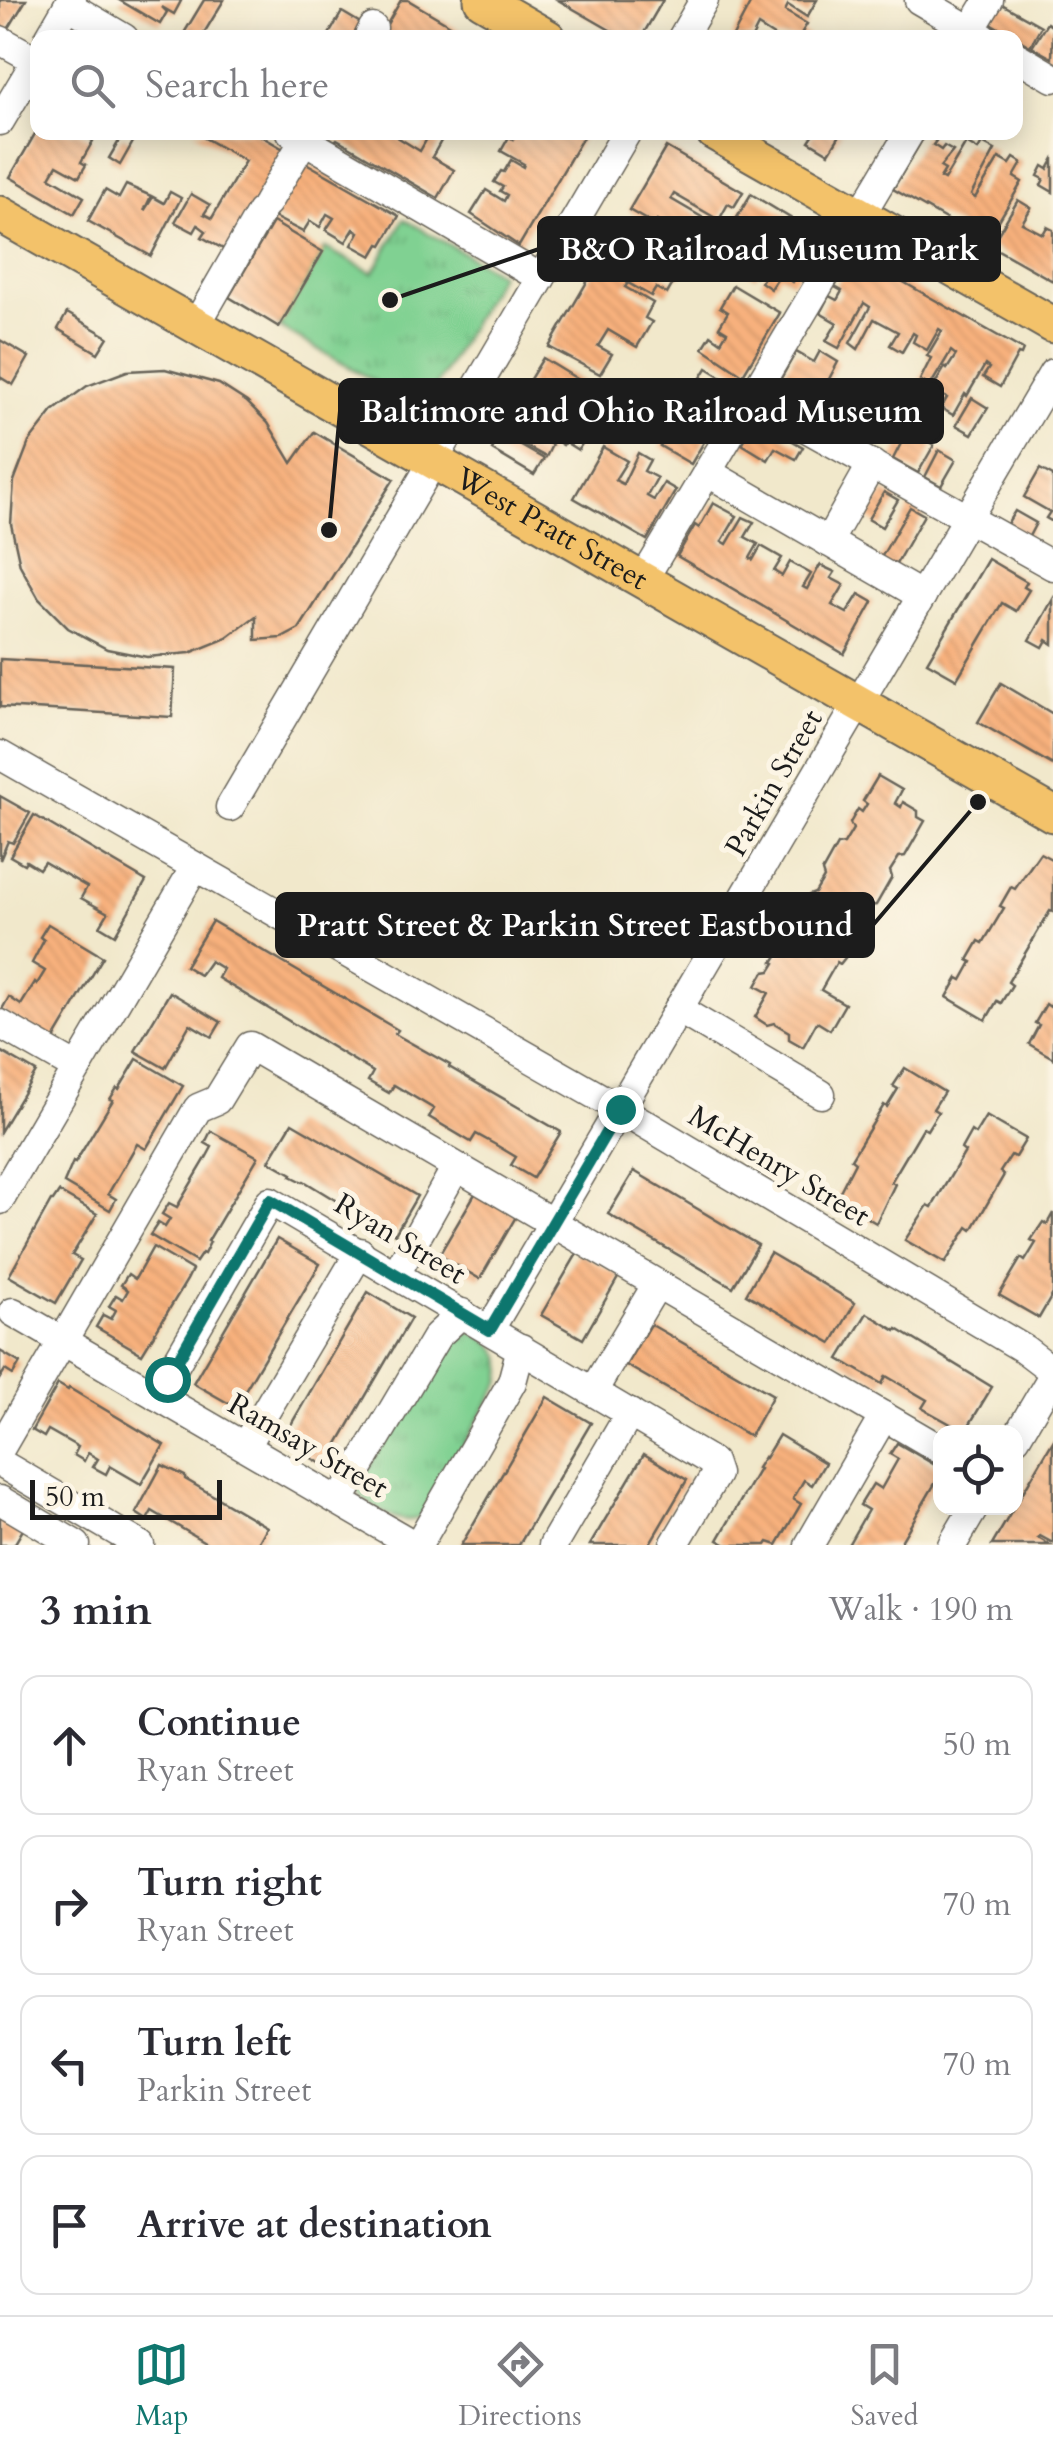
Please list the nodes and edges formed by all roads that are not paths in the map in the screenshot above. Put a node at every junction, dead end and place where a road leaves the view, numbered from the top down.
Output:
1 (482, 0) edge
2 (704, 0) edge
3 (919, 0) edge
4 (989, 0) edge
5 (70, 3) edge
6 (54, 30) edge
7 (112, 30) edge
8 (534, 30) edge
9 (687, 30) edge
10 (966, 30) edge
11 (976, 30) edge
12 (0, 40) edge
13 (30, 48) edge
14 (1023, 60) edge
15 (30, 70) edge
16 (1053, 78) edge
17 (0, 121) edge
18 (303, 140) edge
19 (316, 140) edge
20 (621, 140) edge
21 (728, 140) edge
22 (905, 140) edge
23 (0, 214) edge
24 (860, 216) junction
25 (541, 278) junction
26 (196, 325) junction
27 (1053, 326) edge
28 (1053, 372) edge
29 (751, 398) junction
30 (435, 461) junction
31 (872, 464) junction
32 (707, 472) junction
33 (968, 517) junction
34 (828, 542) junction
35 (1053, 566) edge
36 (643, 580) junction
37 (922, 596) junction
38 (859, 703) junction
39 (0, 756) edge
40 (230, 807) dead end
41 (1053, 814) edge
42 (195, 867) junction
43 (678, 1010) junction
44 (0, 1024) edge
45 (77, 1068) junction
46 (821, 1094) dead end
47 (620, 1109) junction
48 (456, 1166) junction
49 (0, 1200) edge
50 (552, 1223) junction
51 (360, 1252) junction
52 (396, 1274) junction
53 (656, 1284) junction
54 (13, 1312) dead end
55 (462, 1313) junction
56 (490, 1330) junction
57 (62, 1341) junction
58 (520, 1348) junction
59 (1053, 1373) edge
60 (593, 1391) junction
61 (158, 1396) junction
62 (630, 1413) junction
63 (884, 1416) junction
64 (1023, 1426) edge
65 (933, 1445) edge
66 (245, 1446) junction
67 (0, 1449) edge
68 (0, 1462) edge
69 (0, 1500) edge
70 (339, 1501) junction
71 (970, 1515) edge
72 (76, 1545) edge
73 (140, 1545) edge
74 (416, 1545) edge
75 (553, 1545) edge
76 (674, 1545) edge
77 (809, 1545) edge
78 (952, 1545) edge

1 - 8 main road
2 - 9 street
3 - 10 street
4 - 11 street
5 - 6 street
5 - 7 street
12 - 13 street
14 - 16 street
15 - 17 street
18 - 26 street
19 - 25 street
20 - 25 street
21 - 24 main road
22 - 24 street
23 - 26 main road, West Pratt Street
24 - 27 main road
24 - 29 street
25 - 30 street
26 - 30 main road, West Pratt Street
28 - 33 street, Parkin Street
29 - 31 street
29 - 32 street
30 - 36 main road, West Pratt Street
30 - 40 street
31 - 33 street
31 - 34 street
32 - 34 street
32 - 36 street
33 - 35 street
33 - 37 street, Parkin Street
34 - 37 street
36 - 38 main road, West Pratt Street
37 - 38 street, Parkin Street
38 - 41 main road, West Pratt Street
38 - 43 street, Parkin Street
39 - 42 street, McHenry Street
42 - 45 street
42 - 47 street, McHenry Street
43 - 46 street
43 - 47 street, Parkin Street
44 - 45 street
45 - 49 street
47 - 50 street, Parkin Street
47 - 59 street, McHenry Street
48 - 50 street
48 - 52 street
48 - 57 street
50 - 53 street
50 - 56 street, Parkin Street
51 - 52 street, Ryan Street
51 - 61 street, Ryan Street
51 - 66 street
52 - 55 street, Ryan Street
53 - 60 street
53 - 63 street
54 - 57 street, Ramsay Street
55 - 56 street, Ryan Street
55 - 70 street
56 - 58 street, Ryan Street
57 - 61 street, Ramsay Street
57 - 67 street
58 - 60 street, Ryan Street
58 - 74 street
59 - 64 street
60 - 62 street, Ryan Street
61 - 66 street, Ramsay Street
62 - 75 street
62 - 76 street, Ryan Street
63 - 65 street
63 - 77 street
66 - 70 street, Ramsay Street
68 - 73 street
69 - 72 street
70 - 74 street, Ramsay Street
71 - 78 street

